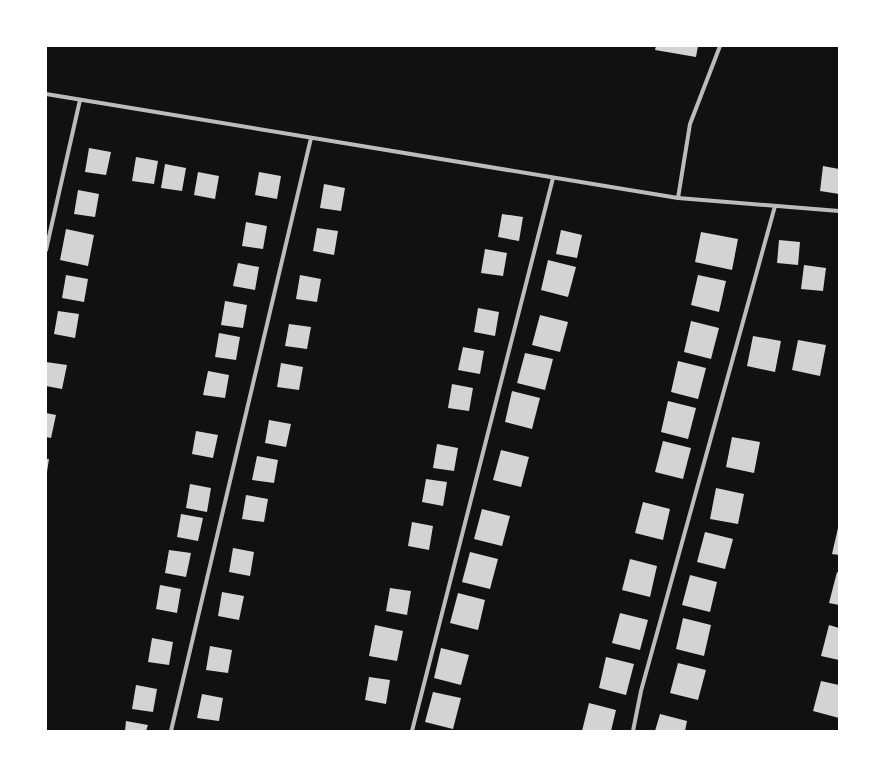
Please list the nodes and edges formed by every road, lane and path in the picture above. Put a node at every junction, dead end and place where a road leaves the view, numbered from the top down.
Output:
1 (720, 46) edge
2 (46, 94) edge
3 (80, 100) junction
4 (311, 138) junction
5 (553, 178) junction
6 (678, 198) junction
7 (775, 206) junction
8 (839, 211) edge
9 (46, 250) edge
10 (171, 731) edge
11 (412, 731) edge
12 (634, 731) edge

1 - 6 street
2 - 3 street
3 - 4 street
3 - 9 street
4 - 5 street
4 - 10 street
5 - 6 street
5 - 11 street
6 - 7 street
7 - 8 street
7 - 12 street

